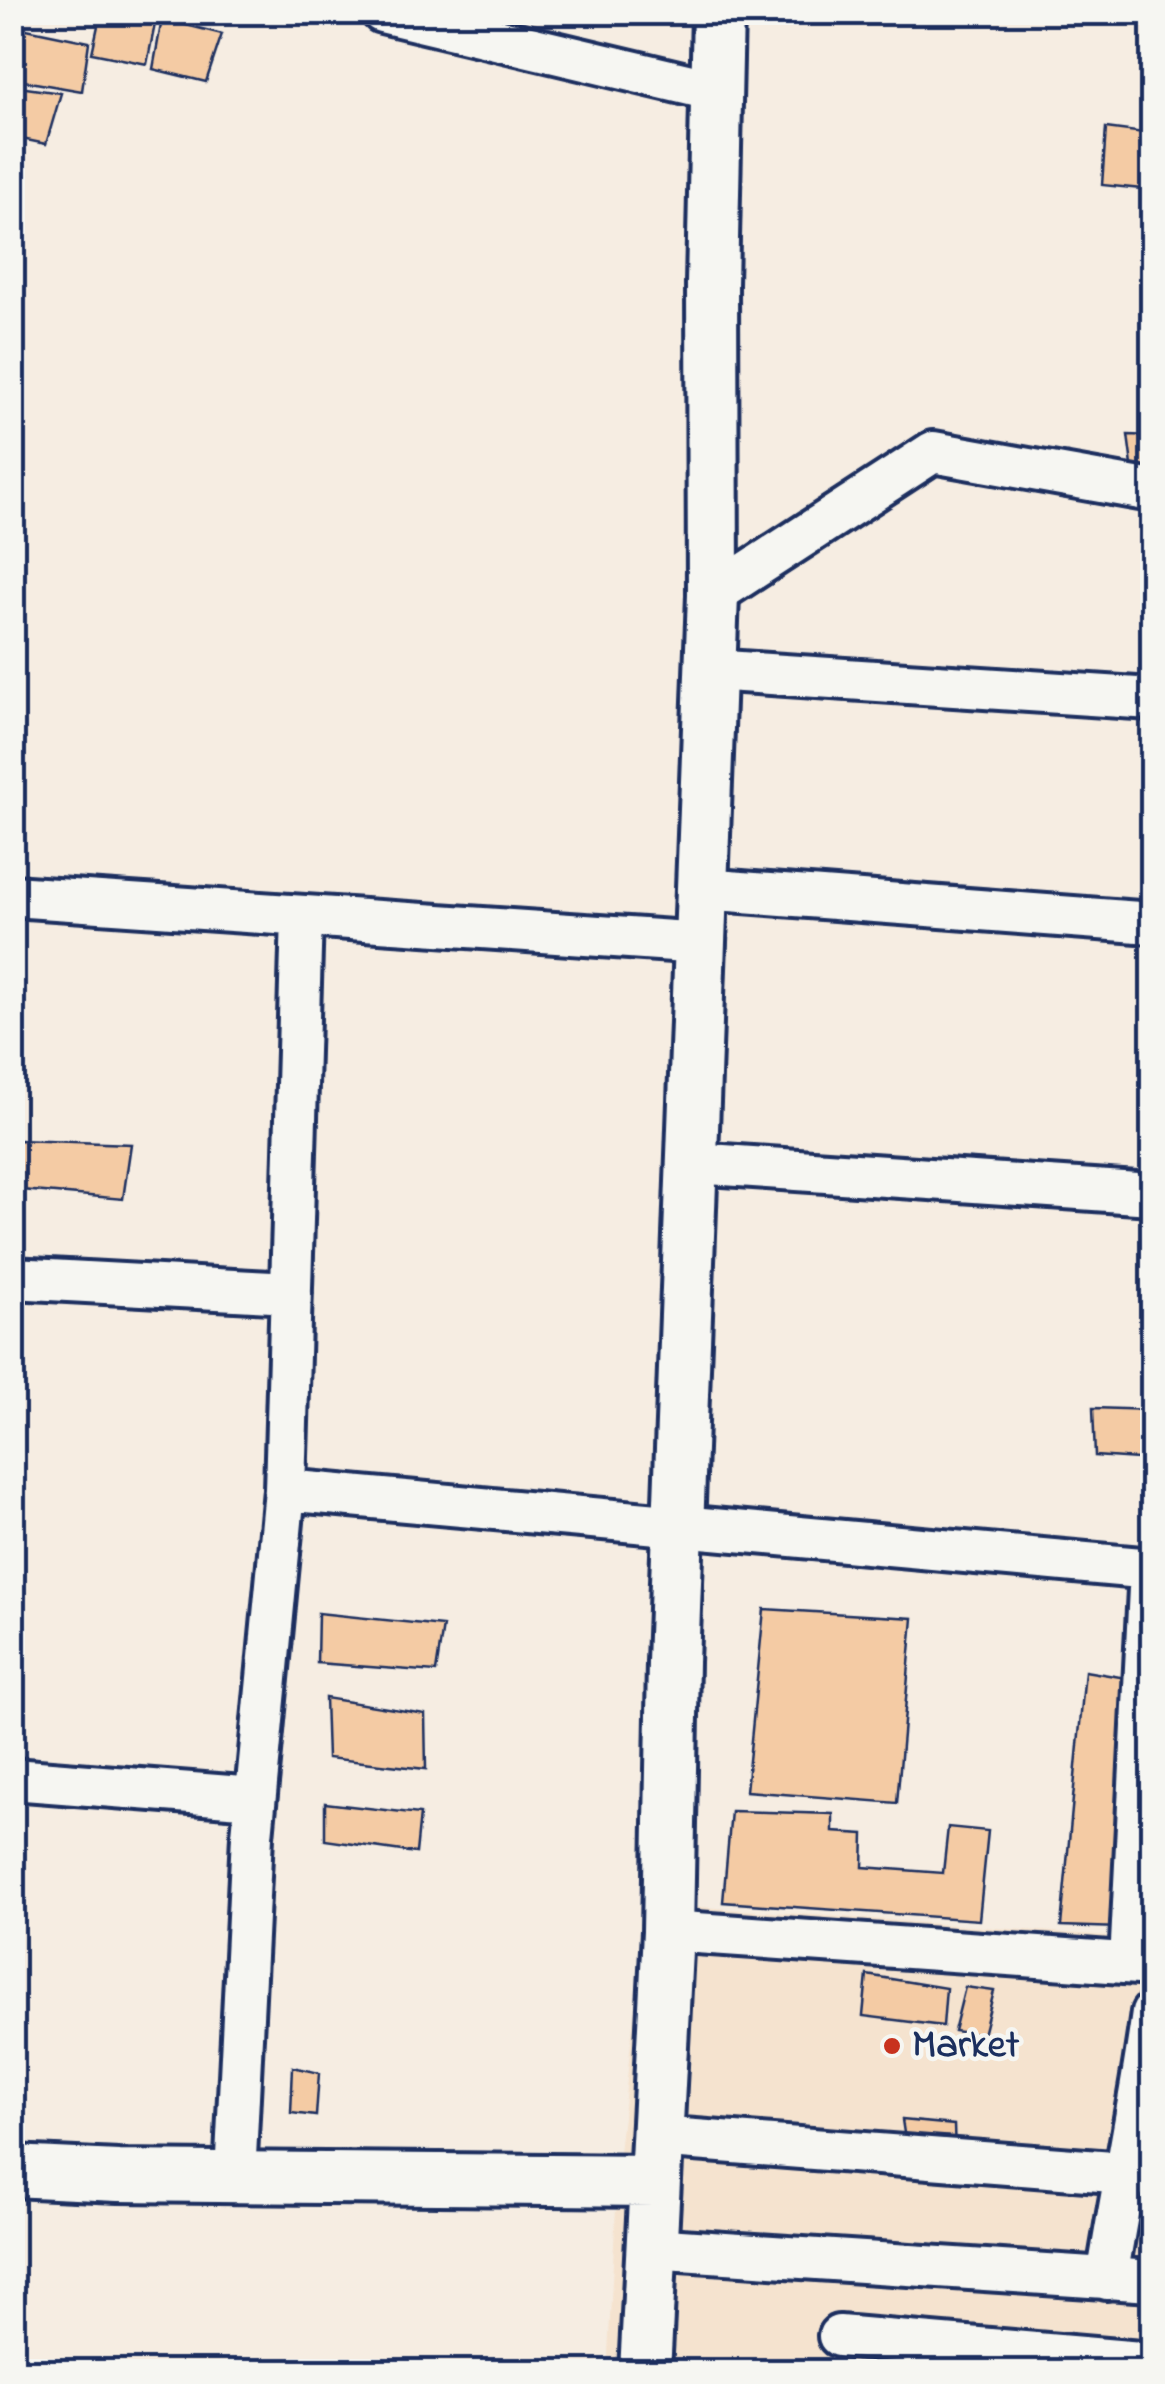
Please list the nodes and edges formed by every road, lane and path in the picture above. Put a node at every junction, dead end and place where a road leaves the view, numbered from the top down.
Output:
1 (382, 12) edge
2 (718, 12) edge
3 (716, 91) junction
4 (1152, 491) edge
5 (713, 595) junction
6 (710, 670) junction
7 (1152, 699) edge
8 (703, 889) junction
9 (12, 896) edge
10 (302, 916) junction
11 (1152, 923) edge
12 (702, 943) junction
13 (694, 1164) junction
14 (1152, 1194) edge
15 (12, 1278) edge
16 (291, 1293) junction
17 (285, 1490) junction
18 (679, 1527) junction
19 (1151, 1569) edge
20 (12, 1779) edge
21 (256, 1798) junction
22 (668, 1931) junction
23 (1141, 1964) edge
24 (1152, 2013) edge
25 (1145, 2114) edge
26 (655, 2159) junction
27 (12, 2171) edge
28 (1138, 2174) edge
29 (234, 2177) junction
30 (650, 2248) junction
31 (1108, 2279) junction
32 (1152, 2281) edge
33 (839, 2336) dead end
34 (1152, 2363) edge
35 (645, 2372) edge

1 - 3 street
2 - 3 street
3 - 5 street
4 - 5 street
5 - 6 street
6 - 7 street
6 - 8 street
8 - 11 street
8 - 12 street
9 - 10 street
10 - 12 street
10 - 16 street
12 - 13 street
13 - 14 street
13 - 18 street
15 - 16 street
16 - 17 street
17 - 18 street
17 - 21 street
18 - 19 street
18 - 22 street
19 - 23 street
20 - 21 street
21 - 29 street
22 - 23 street
22 - 26 street
24 - 25 street
25 - 28 street
26 - 28 street
26 - 29 street
26 - 30 street
27 - 29 street
28 - 31 street
30 - 31 street
30 - 35 street
31 - 32 street
33 - 34 street

